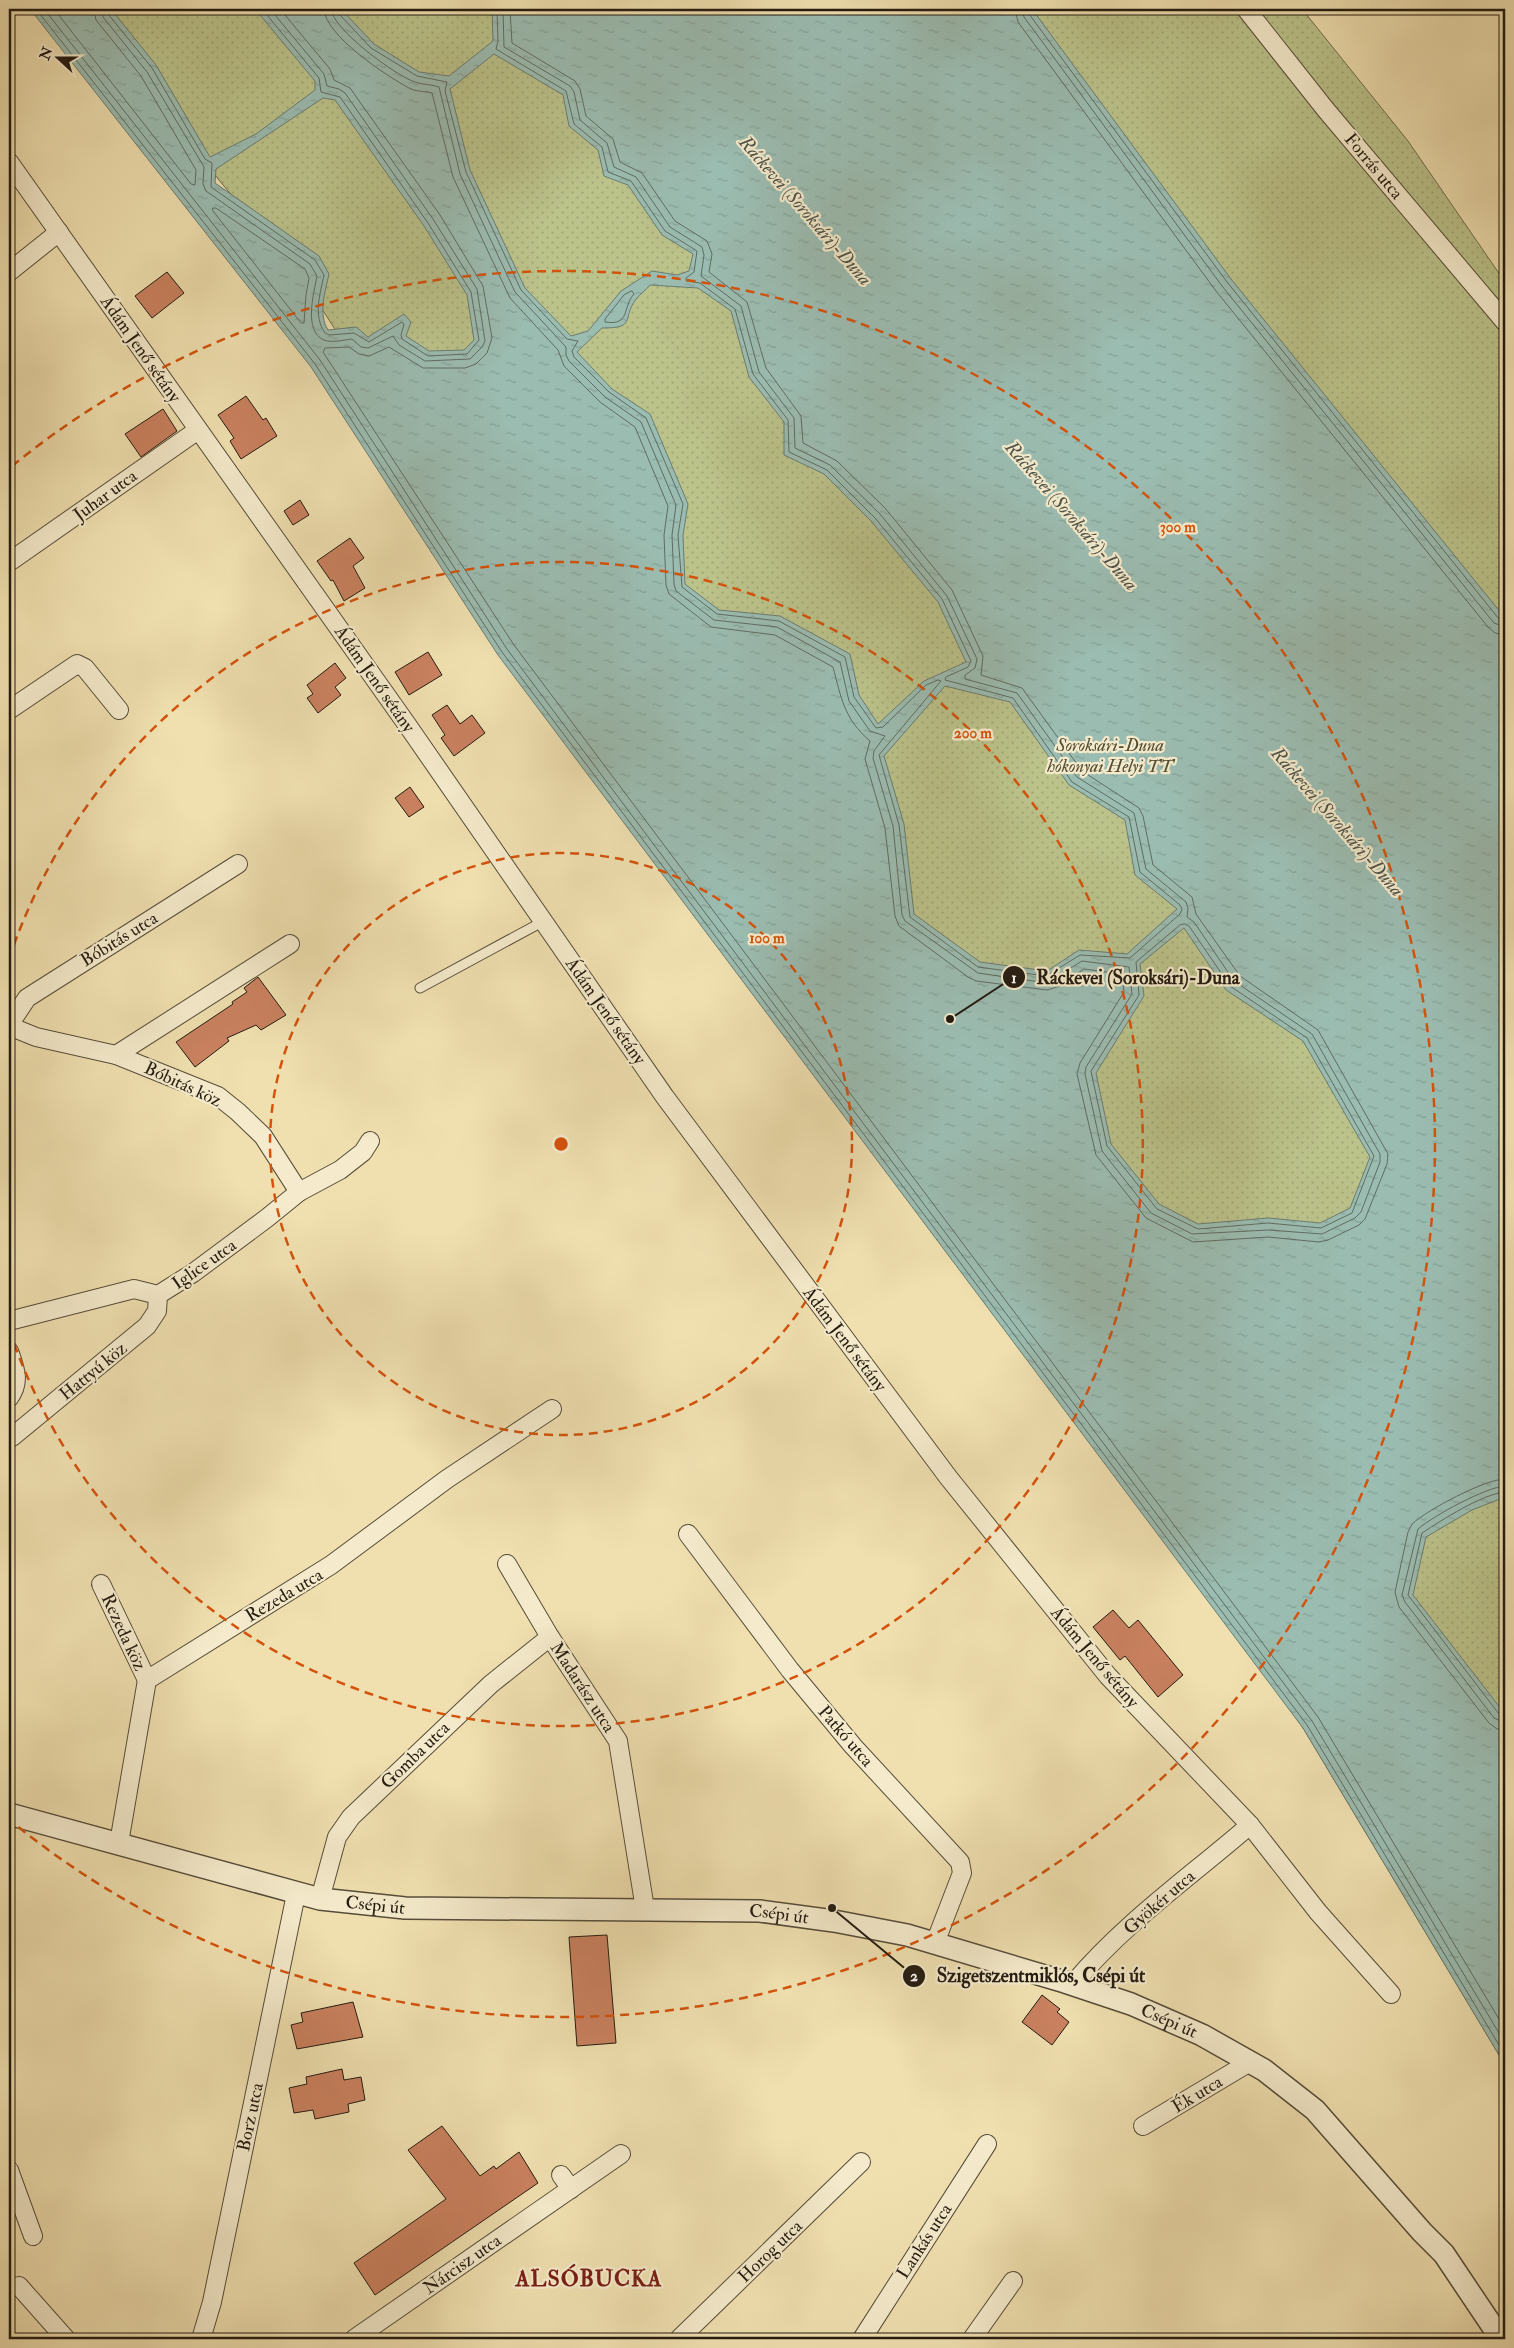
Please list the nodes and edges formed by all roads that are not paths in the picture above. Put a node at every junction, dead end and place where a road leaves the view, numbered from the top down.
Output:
1 (1246, 9) edge
2 (9, 162) edge
3 (58, 232) junction
4 (9, 272) edge
5 (1505, 322) edge
6 (198, 430) junction
7 (12, 560) dead end
8 (9, 710) edge
9 (119, 710) dead end
10 (238, 864) dead end
11 (544, 921) junction
12 (290, 944) dead end
13 (420, 988) dead end
14 (9, 1025) edge
15 (116, 1055) junction
16 (370, 1141) dead end
17 (299, 1192) junction
18 (158, 1295) junction
19 (9, 1321) edge
20 (9, 1351) edge
21 (9, 1398) edge
22 (552, 1409) dead end
23 (12, 1437) dead end
24 (688, 1534) dead end
25 (507, 1564) dead end
26 (101, 1584) dead end
27 (550, 1637) junction
28 (147, 1680) junction
29 (9, 1814) edge
30 (1250, 1825) junction
31 (119, 1844) junction
32 (296, 1894) junction
33 (320, 1899) junction
34 (645, 1909) junction
35 (935, 1943) junction
36 (1072, 1984) junction
37 (1392, 1994) dead end
38 (1250, 2062) junction
39 (1144, 2126) dead end
40 (987, 2144) dead end
41 (621, 2154) dead end
42 (861, 2162) dead end
43 (9, 2170) edge
44 (33, 2236) dead end
45 (1013, 2281) dead end
46 (19, 2286) dead end
47 (66, 2339) edge
48 (201, 2339) edge
49 (354, 2339) edge
50 (679, 2339) edge
51 (862, 2339) edge
52 (972, 2339) edge
53 (1502, 2339) edge

1 - 5 street, Forrás utca
2 - 3 street, Ádám Jenő sétány
3 - 4 street
3 - 6 street, Ádám Jenő sétány
6 - 7 street, Juhar utca
6 - 11 street, Ádám Jenő sétány
8 - 9 street
10 - 14 street, Bóbitás utca
11 - 13 lane
11 - 30 street, Ádám Jenő sétány
12 - 15 street, Bóbitás köz
14 - 15 street, Bóbitás köz
15 - 17 street, Bóbitás köz
16 - 17 street, Iglice utca
17 - 18 street, Iglice utca
18 - 19 street, Iglice utca
18 - 23 street, Hattyú köz
20 - 21 street
22 - 28 street, Rezeda utca
24 - 35 street, Patkó utca
25 - 27 street, Madarász utca
26 - 28 street, Rezeda köz
27 - 33 street, Gomba utca
27 - 34 street, Madarász utca
28 - 31 street
29 - 31 street, Csépi út
30 - 36 street, Gyökér utca
30 - 37 street, Ádám Jenő sétány
31 - 32 street, Csépi út
32 - 33 street, Csépi út
32 - 48 street, Borz utca
33 - 34 street, Csépi út
34 - 35 street, Csépi út
35 - 36 street, Csépi út
36 - 38 street, Csépi út
38 - 39 street, Ék utca
38 - 53 street, Csépi út
40 - 51 street, Lankás utca
41 - 49 street, Nárcisz utca
42 - 50 street, Horog utca
43 - 44 street
45 - 52 street
46 - 47 street

